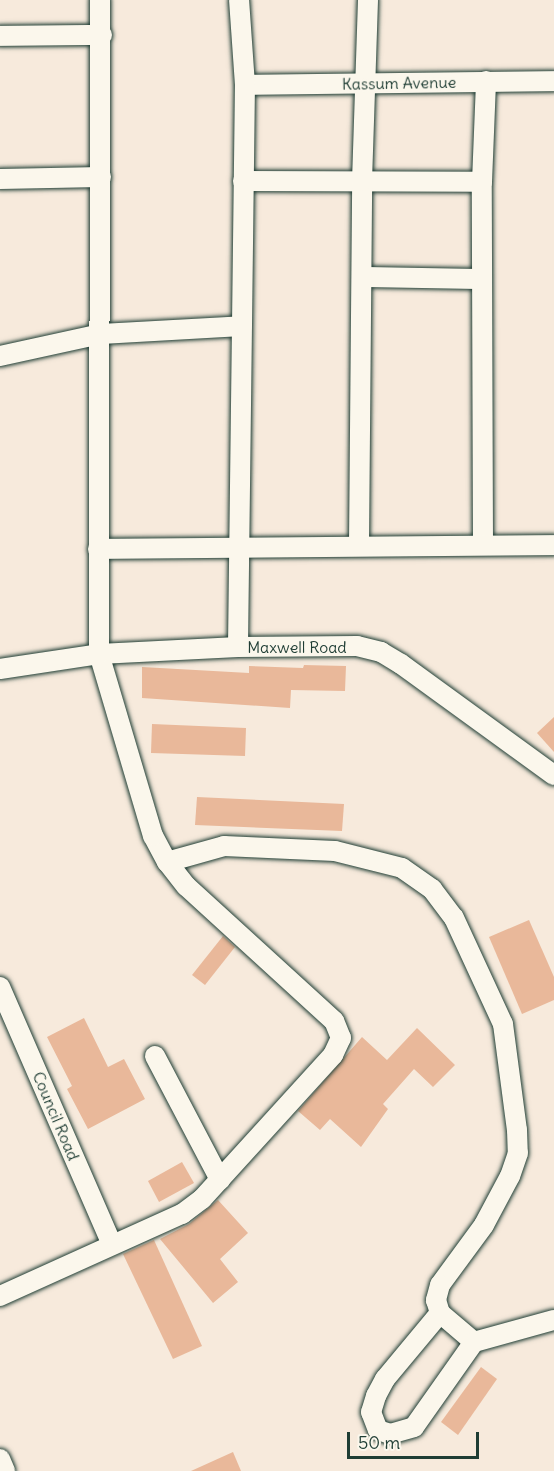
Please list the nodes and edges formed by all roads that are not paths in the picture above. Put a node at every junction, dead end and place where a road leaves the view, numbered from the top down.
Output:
1 (100, 0) edge
2 (239, 0) edge
3 (368, 0) edge
4 (102, 35) junction
5 (0, 36) edge
6 (486, 81) junction
7 (554, 81) edge
8 (364, 83) junction
9 (245, 85) junction
10 (101, 177) junction
11 (0, 179) edge
12 (243, 181) junction
13 (362, 181) junction
14 (482, 182) junction
15 (362, 278) junction
16 (482, 279) junction
17 (242, 326) junction
18 (101, 334) junction
19 (0, 356) edge
20 (483, 543) junction
21 (359, 545) junction
22 (554, 545) edge
23 (98, 549) junction
24 (240, 549) junction
25 (238, 647) junction
26 (99, 654) junction
27 (0, 669) edge
28 (554, 776) edge
29 (167, 862) junction
30 (0, 987) edge
31 (155, 1056) dead end
32 (220, 1180) junction
33 (112, 1245) junction
34 (0, 1296) edge
35 (440, 1313) junction
36 (554, 1320) edge
37 (474, 1342) junction
38 (0, 1459) edge
39 (5, 1471) edge

1 - 4 street
2 - 9 street
3 - 8 street
4 - 5 street
4 - 10 street
6 - 7 street, Kassum Avenue
6 - 8 street, Kassum Avenue
6 - 14 street
8 - 9 street, Kassum Avenue
8 - 13 street
9 - 12 street
10 - 11 street
10 - 18 street
12 - 13 street
12 - 17 street
13 - 14 street
13 - 15 street
14 - 16 street
15 - 16 street
15 - 21 street
16 - 20 street
17 - 18 street
17 - 24 street
18 - 19 street
18 - 23 street
20 - 21 street
20 - 22 street
21 - 24 street
23 - 24 street
23 - 26 street
24 - 25 street
25 - 26 street, Maxwell Road
25 - 28 street, Maxwell Road
26 - 27 street, Maxwell Road
26 - 29 street
29 - 32 street
29 - 35 street
30 - 33 street, Council Road
31 - 32 street
32 - 33 street
33 - 34 street
35 - 37 street
35 - 37 street
36 - 37 street
38 - 39 street

